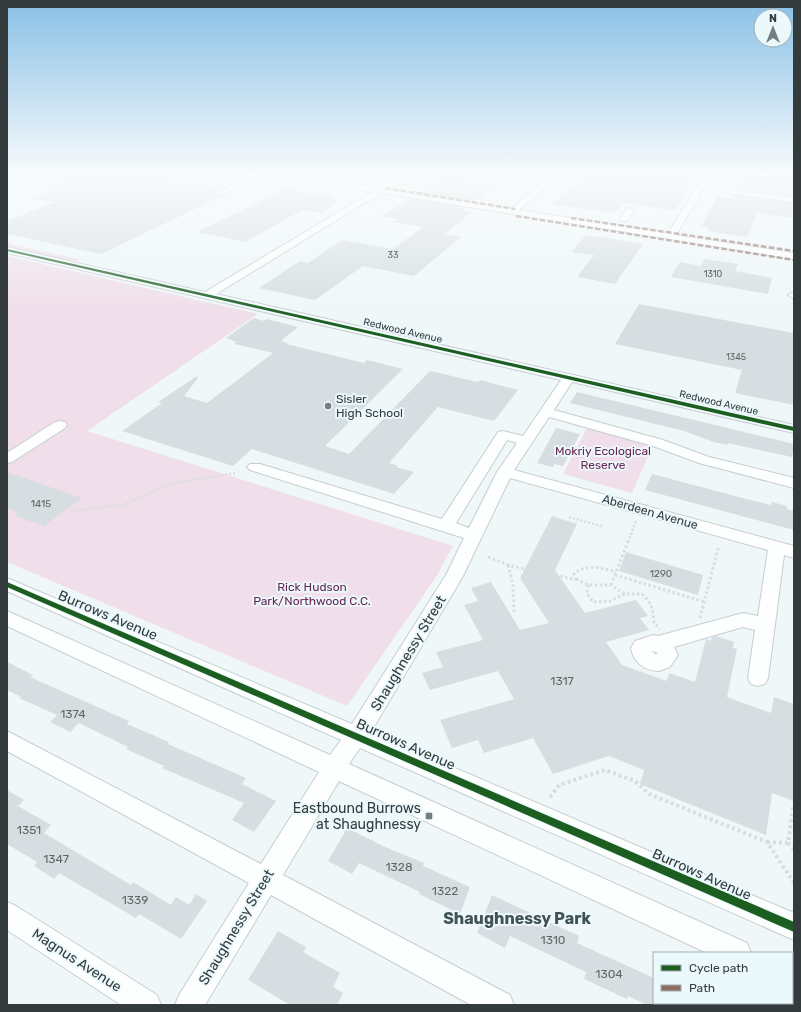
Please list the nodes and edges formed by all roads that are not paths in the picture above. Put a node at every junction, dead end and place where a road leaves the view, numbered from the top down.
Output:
1 (329, 222) edge
2 (577, 222) edge
3 (645, 222) edge
4 (680, 222) edge
5 (677, 227) junction
6 (670, 237) junction
7 (7, 250) edge
8 (794, 256) edge
9 (207, 296) junction
10 (569, 378) junction
11 (546, 412) junction
12 (60, 425) dead end
13 (794, 429) edge
14 (526, 441) junction
15 (7, 459) edge
16 (255, 468) dead end
17 (505, 472) junction
18 (794, 483) edge
19 (446, 526) junction
20 (474, 535) junction
21 (785, 550) edge
22 (7, 584) edge
23 (7, 618) edge
24 (765, 625) junction
25 (660, 639) road end
26 (758, 678) dead end
27 (357, 736) junction
28 (7, 740) edge
29 (334, 768) junction
30 (265, 879) junction
31 (7, 915) edge
32 (794, 927) edge
33 (735, 952) edge
34 (147, 1005) edge
35 (189, 1005) edge
36 (500, 1005) edge

1 - 9 street
2 - 6 street
3 - 5 street
4 - 5 street
5 - 6 street
6 - 8 street
7 - 9 street, Redwood Avenue
9 - 10 street, Redwood Avenue
10 - 11 street, Shaughnessy Street
10 - 13 street, Redwood Avenue
11 - 14 street, Shaughnessy Street
11 - 18 street
12 - 15 street
14 - 17 street, Shaughnessy Street
14 - 19 street
16 - 19 street
17 - 20 street, Shaughnessy Street
17 - 21 street, Aberdeen Avenue
19 - 20 street
20 - 27 street, Shaughnessy Street
21 - 24 street
22 - 27 street, Burrows Avenue
23 - 29 street
24 - 25 street
24 - 26 street
27 - 29 street, Shaughnessy Street
27 - 32 street, Burrows Avenue
28 - 30 street
29 - 30 street, Shaughnessy Street
29 - 33 street
30 - 35 street, Shaughnessy Street
30 - 36 street
31 - 34 street, Magnus Avenue

